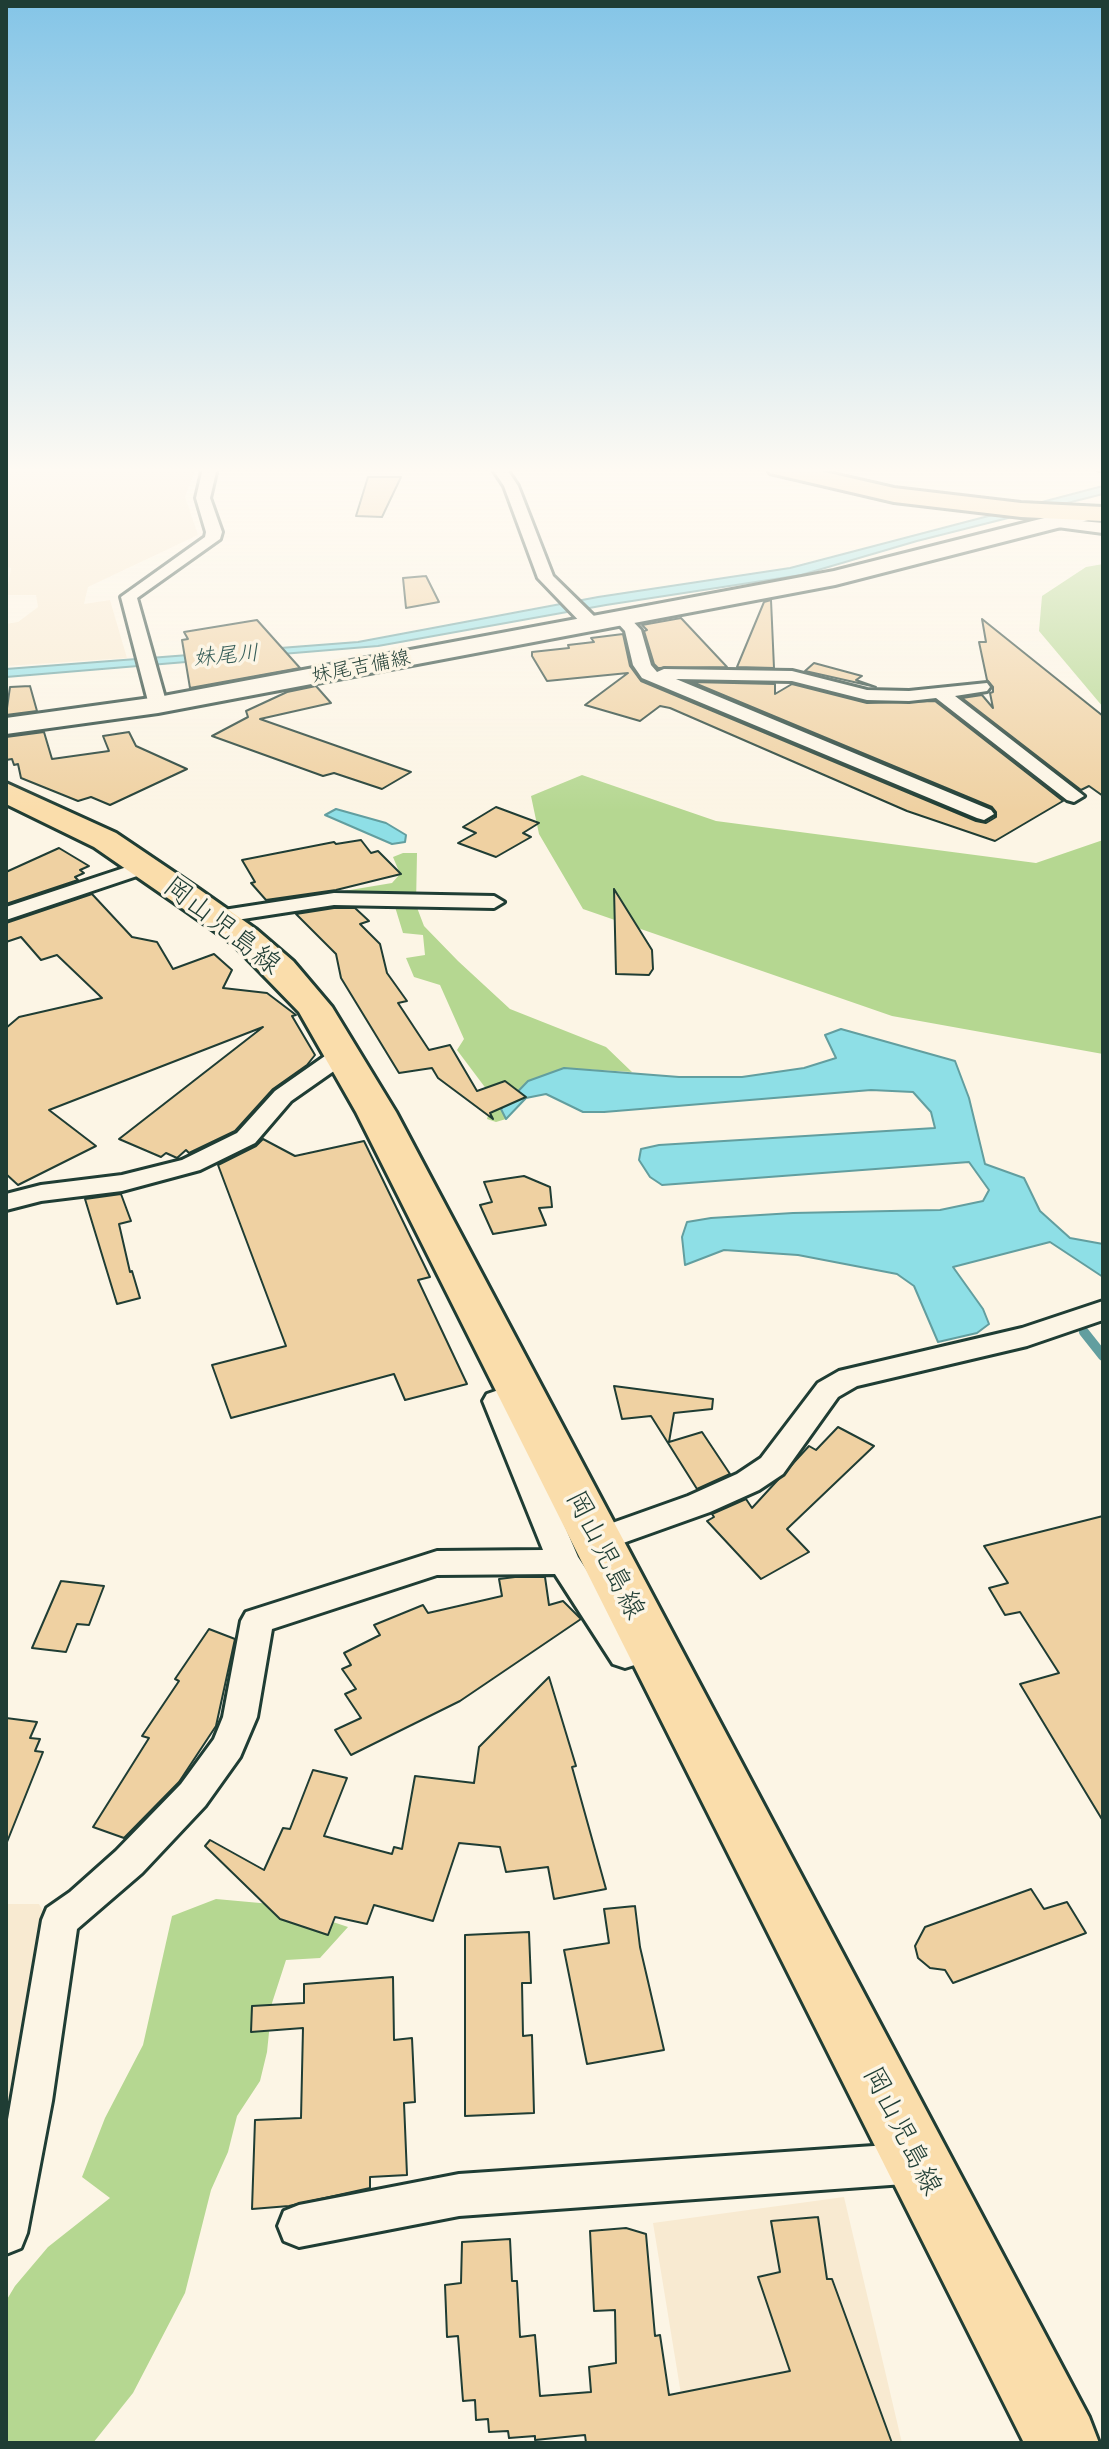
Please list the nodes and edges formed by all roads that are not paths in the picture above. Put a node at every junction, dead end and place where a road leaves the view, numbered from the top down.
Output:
1 (150, 582) edge
2 (550, 582) edge
3 (812, 582) edge
4 (621, 618) junction
5 (588, 620) junction
6 (648, 674) junction
7 (981, 687) dead end
8 (939, 692) junction
9 (158, 705) junction
10 (6, 726) edge
11 (6, 792) edge
12 (1074, 796) dead end
13 (984, 814) dead end
14 (145, 867) junction
15 (494, 902) dead end
16 (6, 914) edge
17 (217, 917) junction
18 (343, 1054) junction
19 (6, 1202) edge
20 (1103, 1310) edge
21 (581, 1551) junction
22 (918, 2163) junction
23 (299, 2226) dead end
24 (6, 2233) edge
25 (1063, 2443) edge

1 - 9 street
2 - 5 street
3 - 4 main road, 妹尾吉備線
4 - 5 main road, 妹尾吉備線
4 - 6 street
5 - 9 main road, 妹尾吉備線
6 - 8 street
6 - 13 street
7 - 8 street
8 - 12 street
9 - 10 main road, 妹尾吉備線
11 - 14 main road, 岡山児島線
14 - 16 street
14 - 17 main road, 岡山児島線
15 - 17 street
17 - 18 main road, 岡山児島線
18 - 19 street
18 - 21 main road, 岡山児島線
20 - 21 street
21 - 22 main road, 岡山児島線
21 - 24 street
22 - 23 street
22 - 25 main road, 岡山児島線

